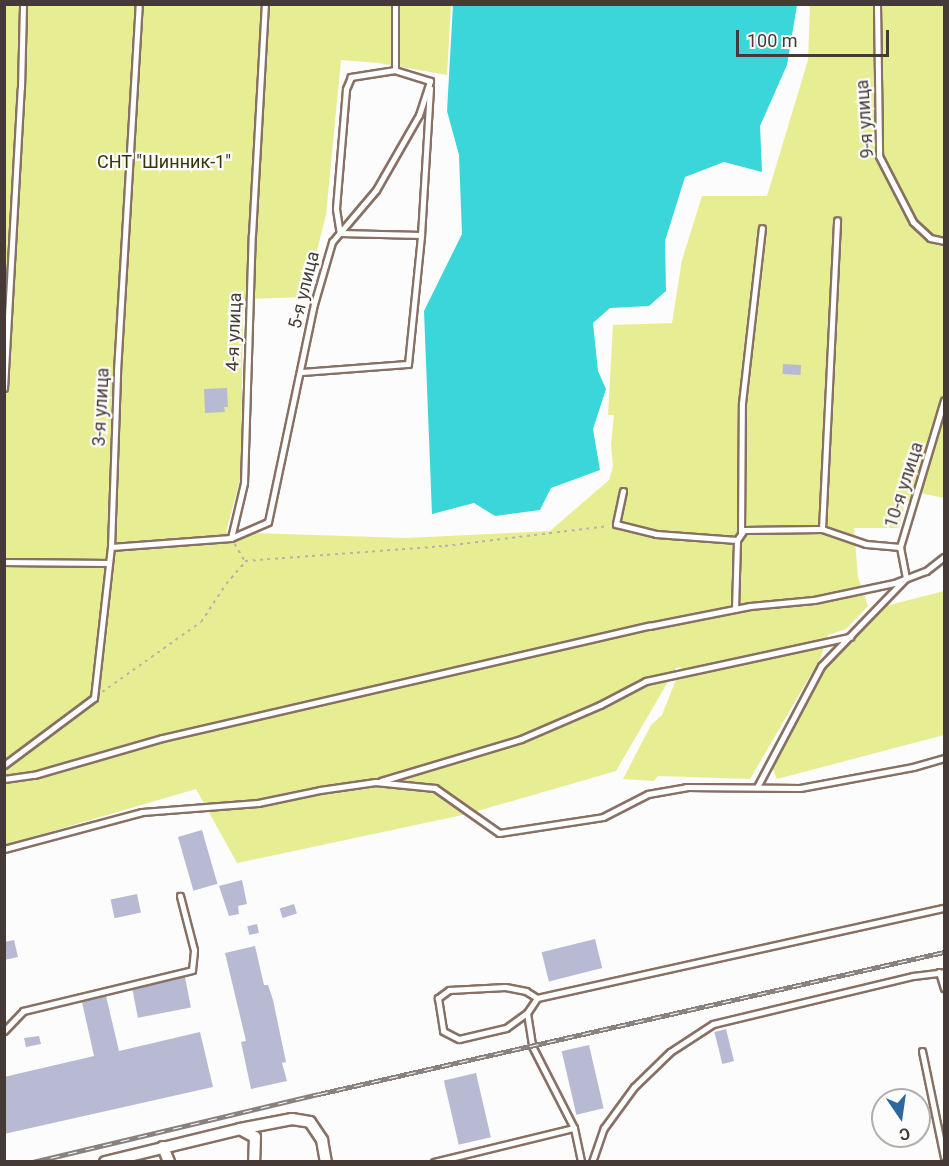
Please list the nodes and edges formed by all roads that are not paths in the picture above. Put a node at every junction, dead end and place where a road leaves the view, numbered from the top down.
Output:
1 (23, 4) edge
2 (139, 4) edge
3 (265, 4) edge
4 (395, 4) edge
5 (877, 4) edge
6 (395, 70) junction
7 (430, 81) junction
8 (837, 220) dead end
9 (762, 228) dead end
10 (340, 233) junction
11 (421, 235) junction
12 (945, 240) edge
13 (301, 372) junction
14 (4, 388) edge
15 (945, 400) edge
16 (623, 491) dead end
17 (822, 529) junction
18 (741, 534) junction
19 (231, 538) junction
20 (736, 540) junction
21 (900, 546) junction
22 (111, 547) junction
23 (945, 557) edge
24 (4, 562) edge
25 (107, 563) junction
26 (906, 578) junction
27 (735, 609) junction
28 (850, 637) junction
29 (945, 758) edge
30 (4, 765) edge
31 (4, 779) edge
32 (375, 782) junction
33 (757, 787) junction
34 (4, 849) edge
35 (180, 896) dead end
36 (945, 908) edge
37 (942, 972) edge
38 (945, 988) edge
39 (537, 998) junction
40 (527, 1013) junction
41 (4, 1031) edge
42 (922, 1052) dead end
43 (574, 1128) junction
44 (240, 1129) junction
45 (163, 1147) junction
46 (945, 1157) edge
47 (105, 1161) edge
48 (169, 1161) edge
49 (254, 1161) edge
50 (326, 1161) edge
51 (434, 1161) edge
52 (581, 1161) edge
53 (592, 1161) edge

1 - 14 lane
2 - 22 lane, 3-я улица
3 - 19 lane, 4-я улица
4 - 6 lane
5 - 12 lane, 9-я улица
6 - 7 lane
6 - 10 lane
7 - 10 lane, 5-я улица
7 - 11 lane
8 - 17 lane
9 - 18 lane
10 - 11 lane
10 - 13 lane, 5-я улица
11 - 13 lane
13 - 19 lane, 5-я улица
15 - 21 lane, 10-я улица
16 - 20 lane
17 - 18 lane
17 - 21 lane
18 - 20 lane
19 - 22 lane
20 - 27 lane
21 - 26 lane, 10-я улица
22 - 25 lane, 3-я улица
23 - 26 lane
24 - 25 lane
25 - 30 lane, 3-я улица
26 - 27 lane
26 - 28 lane
27 - 31 lane
28 - 32 lane
28 - 33 lane
29 - 33 lane
32 - 33 lane
32 - 34 lane
35 - 41 lane
36 - 39 lane
37 - 38 lane
37 - 53 lane
39 - 40 lane
39 - 40 lane
40 - 43 lane
42 - 46 lane
43 - 51 lane
43 - 52 lane
44 - 45 street
44 - 49 street
44 - 50 street
45 - 47 street
45 - 48 street

